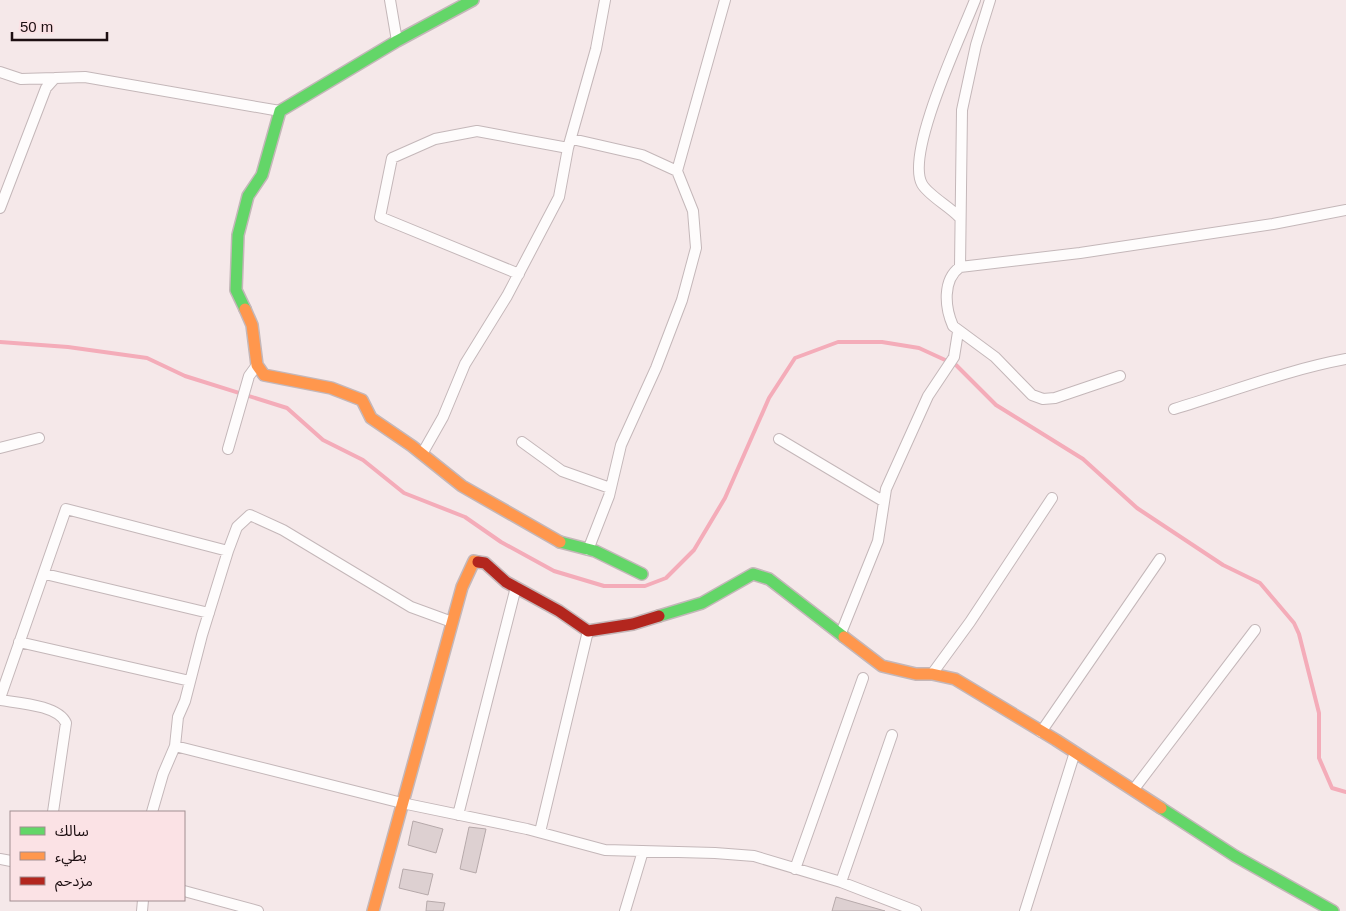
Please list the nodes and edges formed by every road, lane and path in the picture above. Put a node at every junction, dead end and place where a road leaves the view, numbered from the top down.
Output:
1 (390, 0) edge
2 (473, 0) edge
3 (604, 0) edge
4 (725, 0) edge
5 (975, 0) edge
6 (990, 0) edge
7 (397, 41) junction
8 (0, 72) edge
9 (55, 78) junction
10 (280, 112) junction
11 (570, 144) junction
12 (677, 171) junction
13 (0, 208) edge
14 (1346, 210) edge
15 (959, 217) junction
16 (960, 267) junction
17 (519, 274) junction
18 (958, 332) junction
19 (1346, 359) edge
20 (257, 364) junction
21 (1120, 376) dead end
22 (1174, 410) dead end
23 (39, 438) dead end
24 (779, 439) dead end
25 (522, 442) dead end
26 (0, 448) edge
27 (228, 449) dead end
28 (422, 454) junction
29 (610, 488) junction
30 (1052, 498) dead end
31 (883, 501) junction
32 (588, 550) junction
33 (228, 551) junction
34 (1160, 559) dead end
35 (45, 574) junction
36 (642, 574) dead end
37 (516, 587) junction
38 (208, 613) junction
39 (452, 622) junction
40 (1255, 630) dead end
41 (588, 631) junction
42 (841, 633) junction
43 (19, 642) junction
44 (932, 674) junction
45 (863, 678) dead end
46 (190, 681) junction
47 (0, 699) edge
48 (1041, 732) junction
49 (892, 734) dead end
50 (175, 746) junction
51 (1075, 752) junction
52 (1134, 790) junction
53 (402, 803) junction
54 (53, 811) edge
55 (152, 811) edge
56 (458, 815) junction
57 (540, 832) junction
58 (643, 851) junction
59 (795, 869) junction
60 (840, 882) junction
61 (185, 891) edge
62 (258, 911) edge
63 (373, 911) edge
64 (625, 911) edge
65 (916, 911) edge
66 (1025, 911) edge
67 (1333, 911) edge

1 - 7 street
2 - 7 street
3 - 11 street
4 - 12 street
5 - 15 street
6 - 15 street
7 - 10 street
8 - 9 street
9 - 10 street
9 - 13 street
10 - 20 street
11 - 12 street
11 - 17 street
11 - 17 street
12 - 29 street
14 - 16 street
15 - 16 street
16 - 18 street
17 - 28 street
18 - 21 street
18 - 31 street
19 - 22 street
20 - 27 street
20 - 28 street
23 - 26 street
24 - 31 street
25 - 29 street
28 - 32 street
29 - 32 street
30 - 44 street
31 - 42 street
32 - 36 street
33 - 35 street
33 - 38 street
33 - 39 street
34 - 48 street
35 - 38 street
35 - 43 street
37 - 39 street
37 - 41 street
37 - 56 street
38 - 46 street
39 - 53 street
40 - 52 street
41 - 42 street
41 - 57 street
42 - 44 street
43 - 46 street
43 - 47 street
44 - 48 street
45 - 59 street
46 - 50 street
47 - 54 street
48 - 51 street
49 - 60 street
50 - 53 street
50 - 55 street
51 - 52 street
51 - 66 street
52 - 67 street
53 - 56 street
53 - 63 street
56 - 57 street
57 - 58 street
58 - 59 street
58 - 64 street
59 - 60 street
60 - 65 street
61 - 62 street

